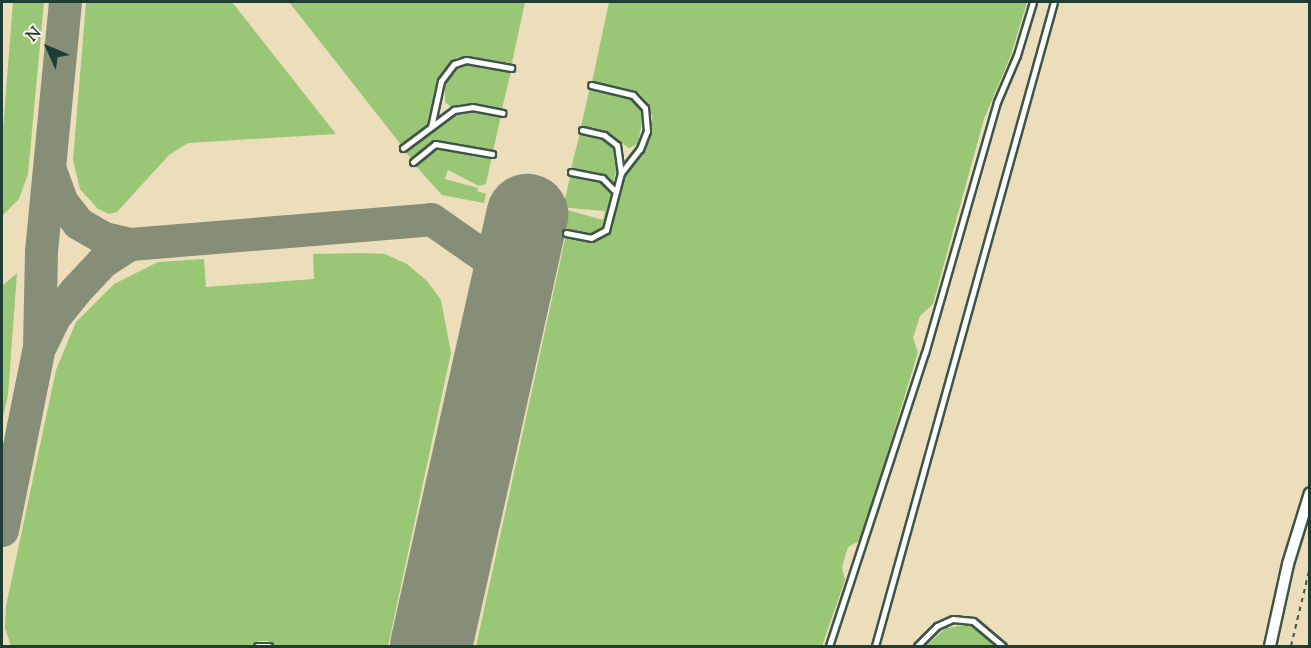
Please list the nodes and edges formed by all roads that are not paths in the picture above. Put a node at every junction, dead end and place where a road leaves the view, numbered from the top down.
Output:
1 (1033, 2) edge
2 (1054, 2) edge
3 (511, 68) dead end
4 (591, 85) dead end
5 (502, 113) dead end
6 (431, 127) junction
7 (582, 130) dead end
8 (403, 148) dead end
9 (492, 154) dead end
10 (413, 162) dead end
11 (571, 172) dead end
12 (621, 173) junction
13 (615, 191) junction
14 (566, 233) dead end
15 (1310, 493) edge
16 (257, 646) edge
17 (269, 646) edge
18 (829, 646) edge
19 (875, 646) edge
20 (917, 646) edge
21 (1003, 646) edge
22 (1270, 646) edge

1 - 18 lane
2 - 19 lane
3 - 6 lane
4 - 12 lane
5 - 6 lane
6 - 8 lane
7 - 12 lane
9 - 10 lane
11 - 13 lane
12 - 13 lane
13 - 14 lane
15 - 22 street
16 - 17 lane
20 - 21 lane

